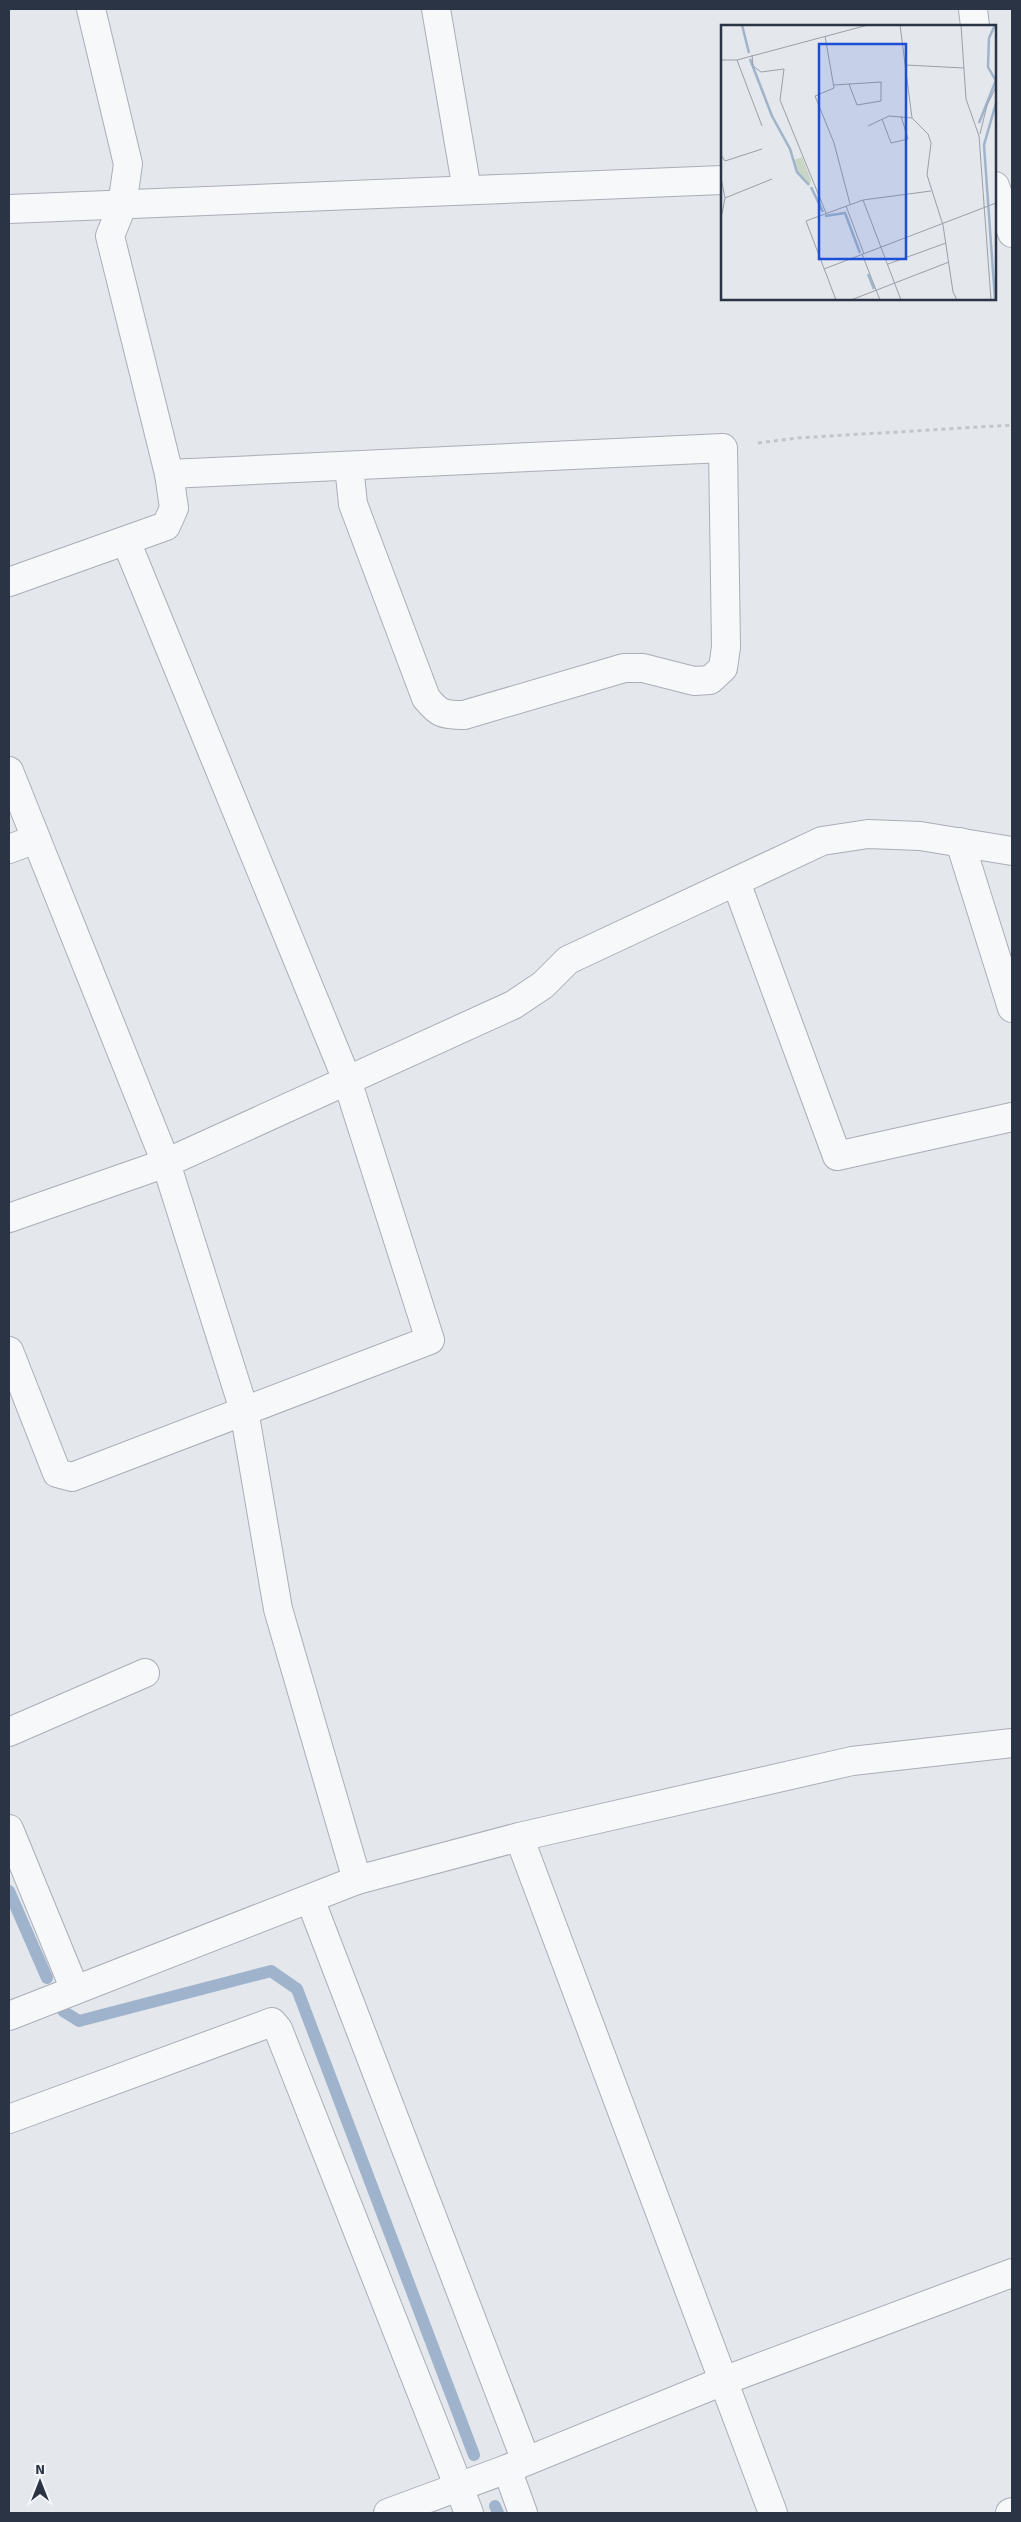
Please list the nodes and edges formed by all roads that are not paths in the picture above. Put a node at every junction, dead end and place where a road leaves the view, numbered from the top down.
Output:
1 (91, 9) edge
2 (436, 9) edge
3 (973, 9) edge
4 (974, 25) edge
5 (721, 180) edge
6 (996, 189) edge
7 (467, 190) junction
8 (122, 206) junction
9 (9, 209) edge
10 (1012, 233) edge
11 (349, 466) junction
12 (169, 474) junction
13 (126, 541) junction
14 (9, 582) edge
15 (9, 771) edge
16 (36, 839) junction
17 (960, 842) junction
18 (9, 849) edge
19 (1012, 851) edge
20 (736, 882) junction
21 (1012, 1008) edge
22 (347, 1080) junction
23 (1012, 1117) edge
24 (166, 1162) junction
25 (9, 1218) edge
26 (11, 1365) edge
27 (244, 1410) junction
28 (145, 1673) dead end
29 (9, 1732) edge
30 (1012, 1743) edge
31 (9, 1828) edge
32 (519, 1837) junction
33 (357, 1880) junction
34 (310, 1899) junction
35 (75, 1990) junction
36 (9, 2016) edge
37 (9, 2119) edge
38 (1012, 2273) edge
39 (723, 2381) junction
40 (516, 2465) junction
41 (458, 2487) junction
42 (388, 2513) edge
43 (469, 2513) edge
44 (524, 2513) edge
45 (773, 2513) edge

1 - 8 street
2 - 7 street
3 - 4 street
5 - 7 street
6 - 10 street
7 - 8 street
8 - 9 street
8 - 12 street
11 - 11 street
11 - 12 street
12 - 13 street
13 - 14 street
13 - 22 street
15 - 16 street
16 - 18 street
16 - 24 street
17 - 19 street
17 - 20 street
17 - 21 street
20 - 22 street
20 - 23 street
22 - 24 street
22 - 27 street
24 - 25 street
24 - 27 street
26 - 27 street
27 - 33 street
28 - 29 street
30 - 32 street
31 - 35 street
32 - 33 street
32 - 39 street
33 - 34 street
34 - 35 street
34 - 40 street
35 - 36 street
37 - 41 street
38 - 39 street
39 - 40 street
39 - 45 street
40 - 41 street
40 - 44 street
41 - 42 street
41 - 43 street

